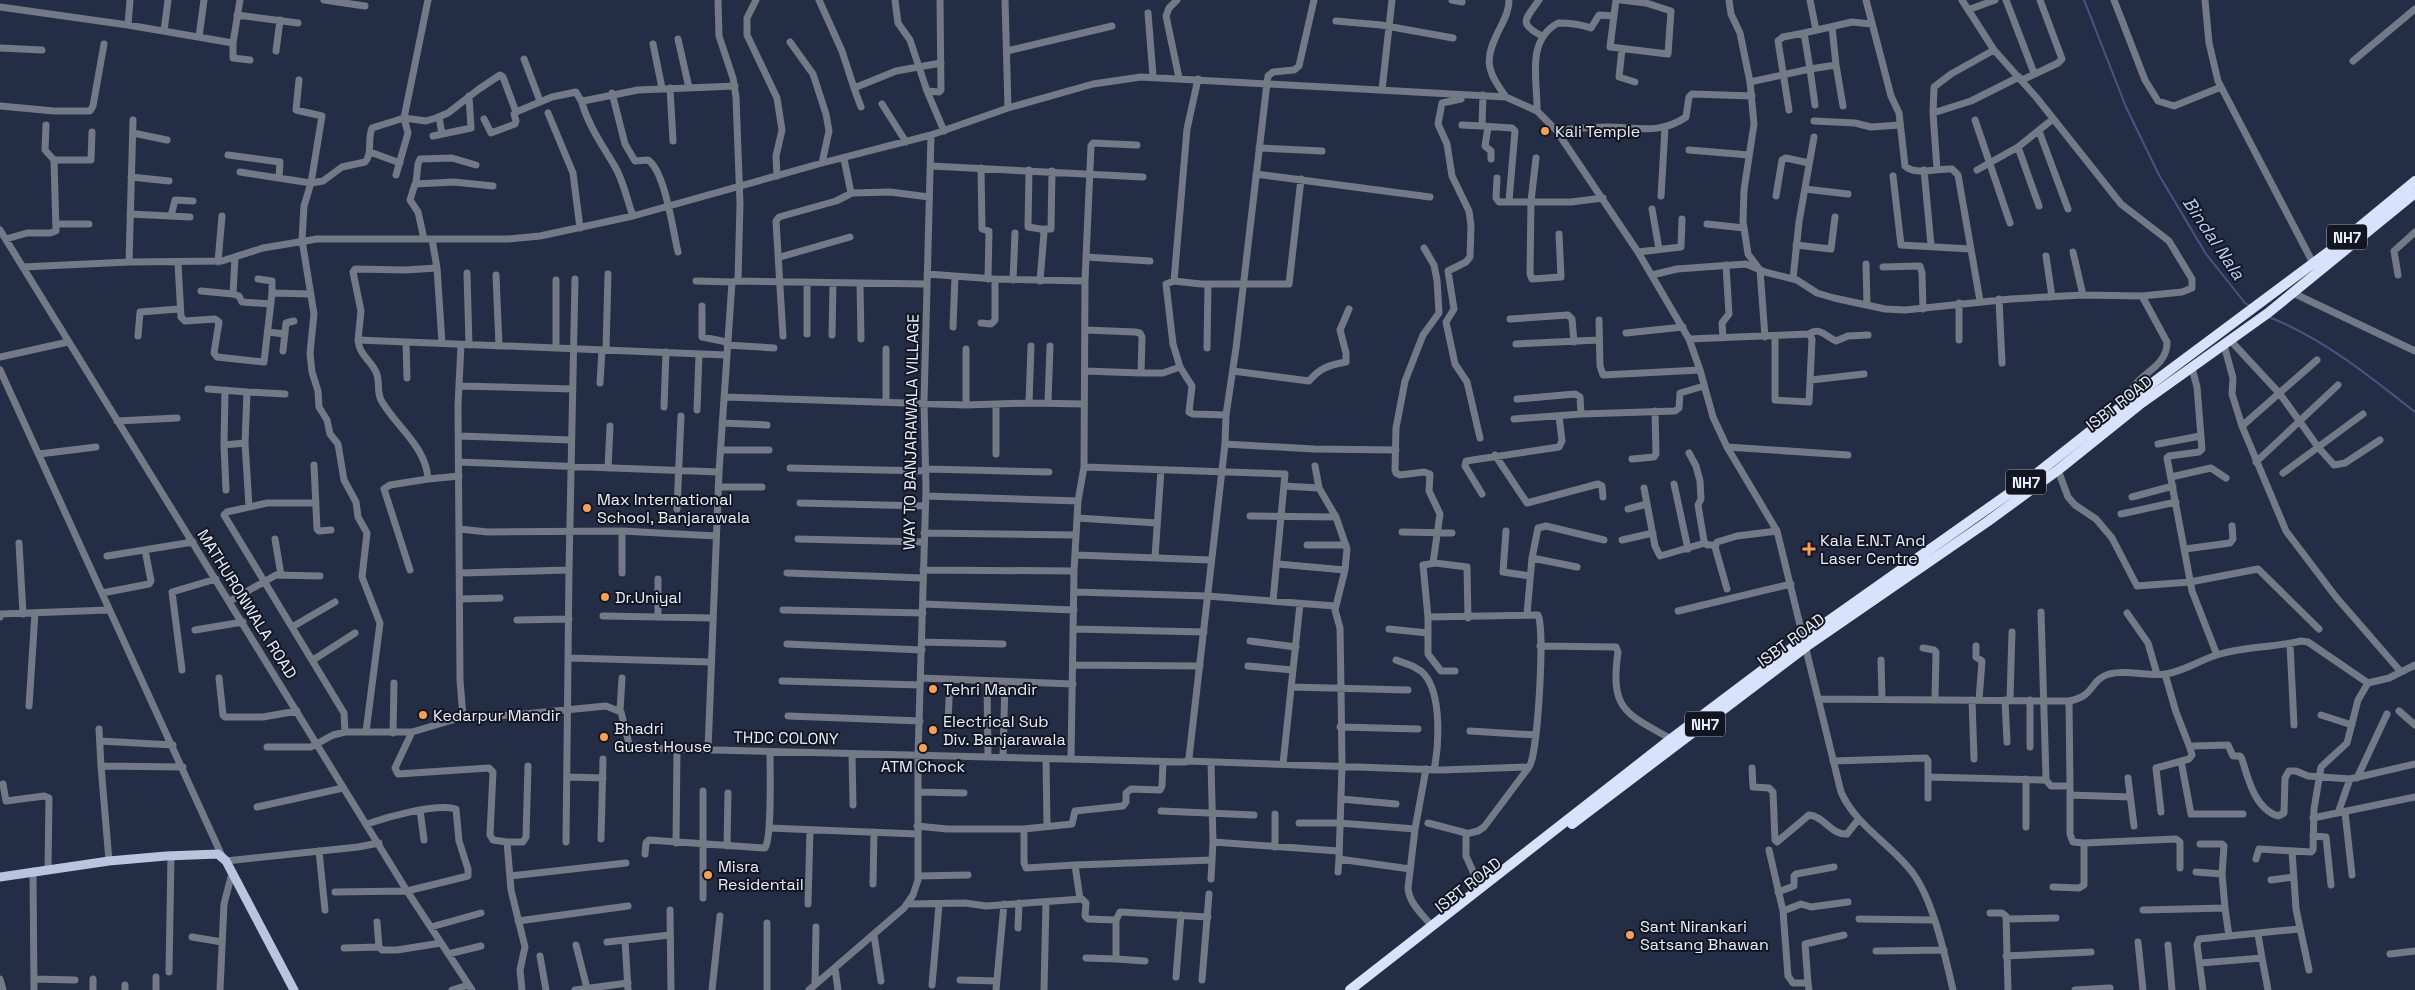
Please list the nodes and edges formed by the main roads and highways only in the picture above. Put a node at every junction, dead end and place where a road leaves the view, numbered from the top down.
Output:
1 (2415, 181) edge
2 (2415, 193) edge
3 (2402, 198) junction
4 (2134, 403) junction
5 (1806, 642) junction
6 (0, 877) edge
7 (1461, 906) junction
8 (1362, 988) edge
9 (294, 990) edge
10 (1350, 990) edge

1 - 3 highway, NH7
2 - 3 highway, NH7
3 - 4 highway, NH7
3 - 4 highway, ISBT ROAD / NH7
4 - 5 highway, NH7
4 - 5 highway, ISBT ROAD / NH7
5 - 7 highway, ISBT ROAD / NH7
5 - 7 highway, NH7
6 - 9 main road
7 - 8 highway, ISBT ROAD / NH7
7 - 8 highway, NH7
8 - 10 highway, NH7

